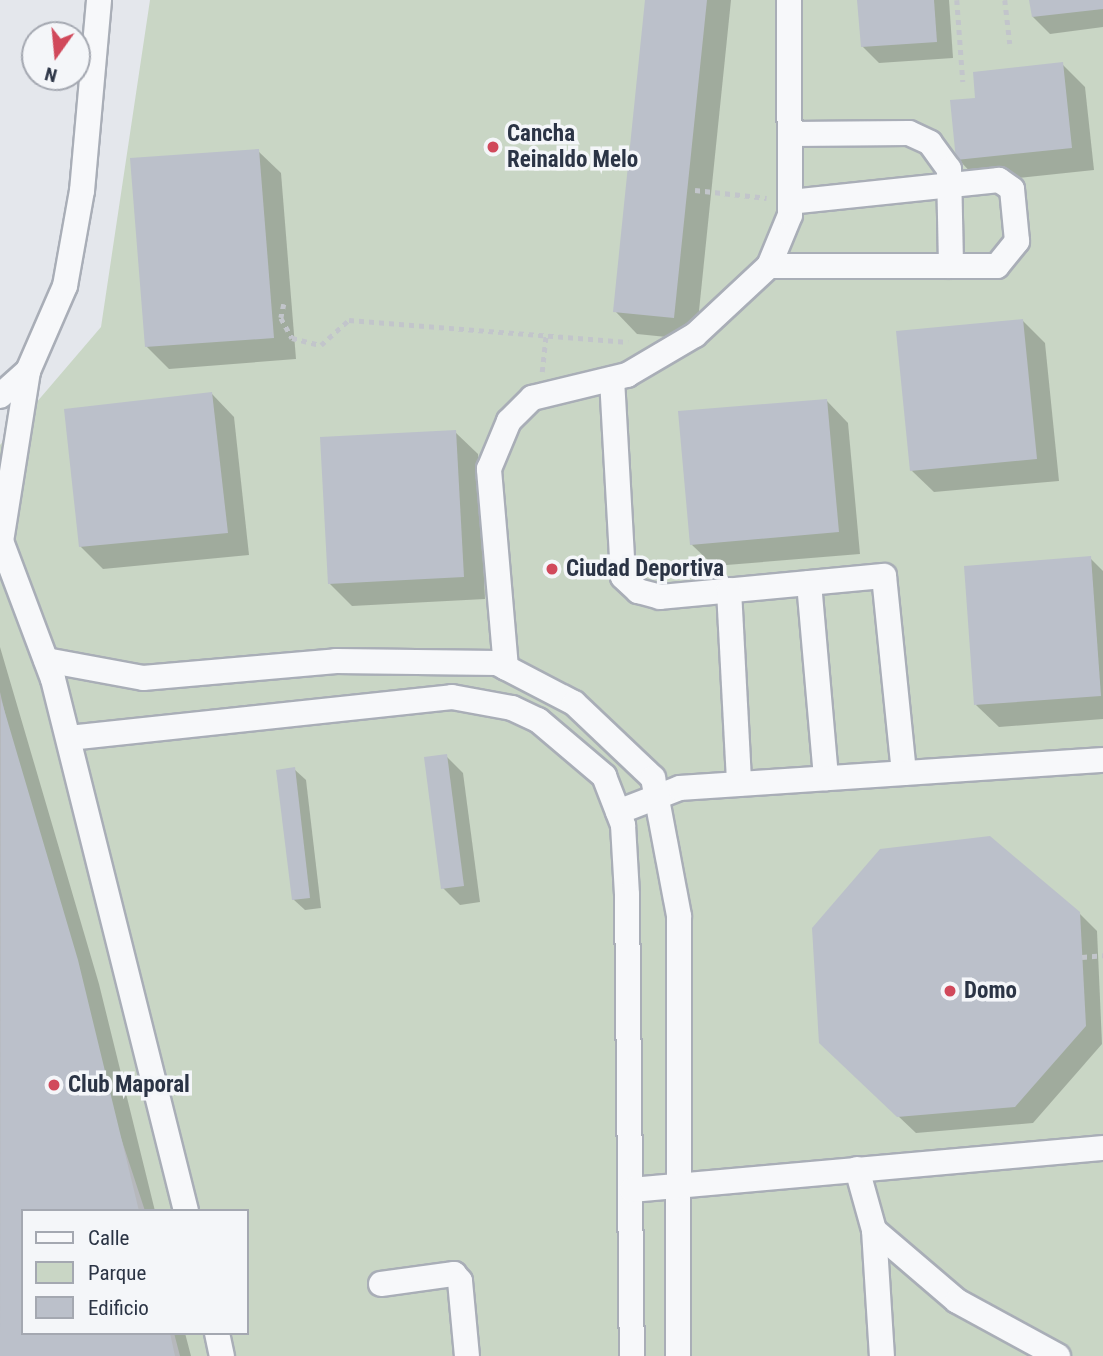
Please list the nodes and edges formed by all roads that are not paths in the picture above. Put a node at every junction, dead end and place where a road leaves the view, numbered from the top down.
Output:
1 (99, 0) edge
2 (789, 0) edge
3 (792, 134) junction
4 (947, 186) junction
5 (784, 200) junction
6 (769, 266) junction
7 (951, 266) junction
8 (28, 371) junction
9 (612, 379) junction
10 (0, 396) edge
11 (0, 540) edge
12 (809, 583) junction
13 (729, 590) junction
14 (46, 660) junction
15 (506, 668) junction
16 (69, 738) junction
17 (1103, 760) edge
18 (904, 773) junction
19 (827, 778) junction
20 (739, 784) junction
21 (656, 794) junction
22 (618, 812) junction
23 (1103, 1148) edge
24 (856, 1169) junction
25 (678, 1185) junction
26 (632, 1190) junction
27 (186, 1209) edge
28 (874, 1230) junction
29 (381, 1284) dead end
30 (217, 1335) edge
31 (222, 1356) edge
32 (467, 1356) edge
33 (632, 1356) edge
34 (678, 1356) edge
35 (882, 1356) edge
36 (1058, 1356) edge

1 - 8 street
2 - 3 street
3 - 4 street
3 - 5 street
4 - 5 street
4 - 7 street
4 - 7 street
5 - 6 street
6 - 7 street
6 - 9 street
8 - 10 street
8 - 11 street
9 - 13 street
9 - 15 street
11 - 14 street
12 - 13 street
12 - 18 street
12 - 19 street
13 - 20 street
14 - 15 street
14 - 16 street
15 - 21 street
16 - 22 street
16 - 27 street
17 - 18 street
18 - 19 street
19 - 20 street
20 - 21 street
21 - 22 street
21 - 25 street
22 - 26 street
23 - 24 street
24 - 25 street
24 - 28 street
25 - 26 street
25 - 34 street
26 - 33 street
28 - 35 street
28 - 36 street
29 - 32 street
30 - 31 street

